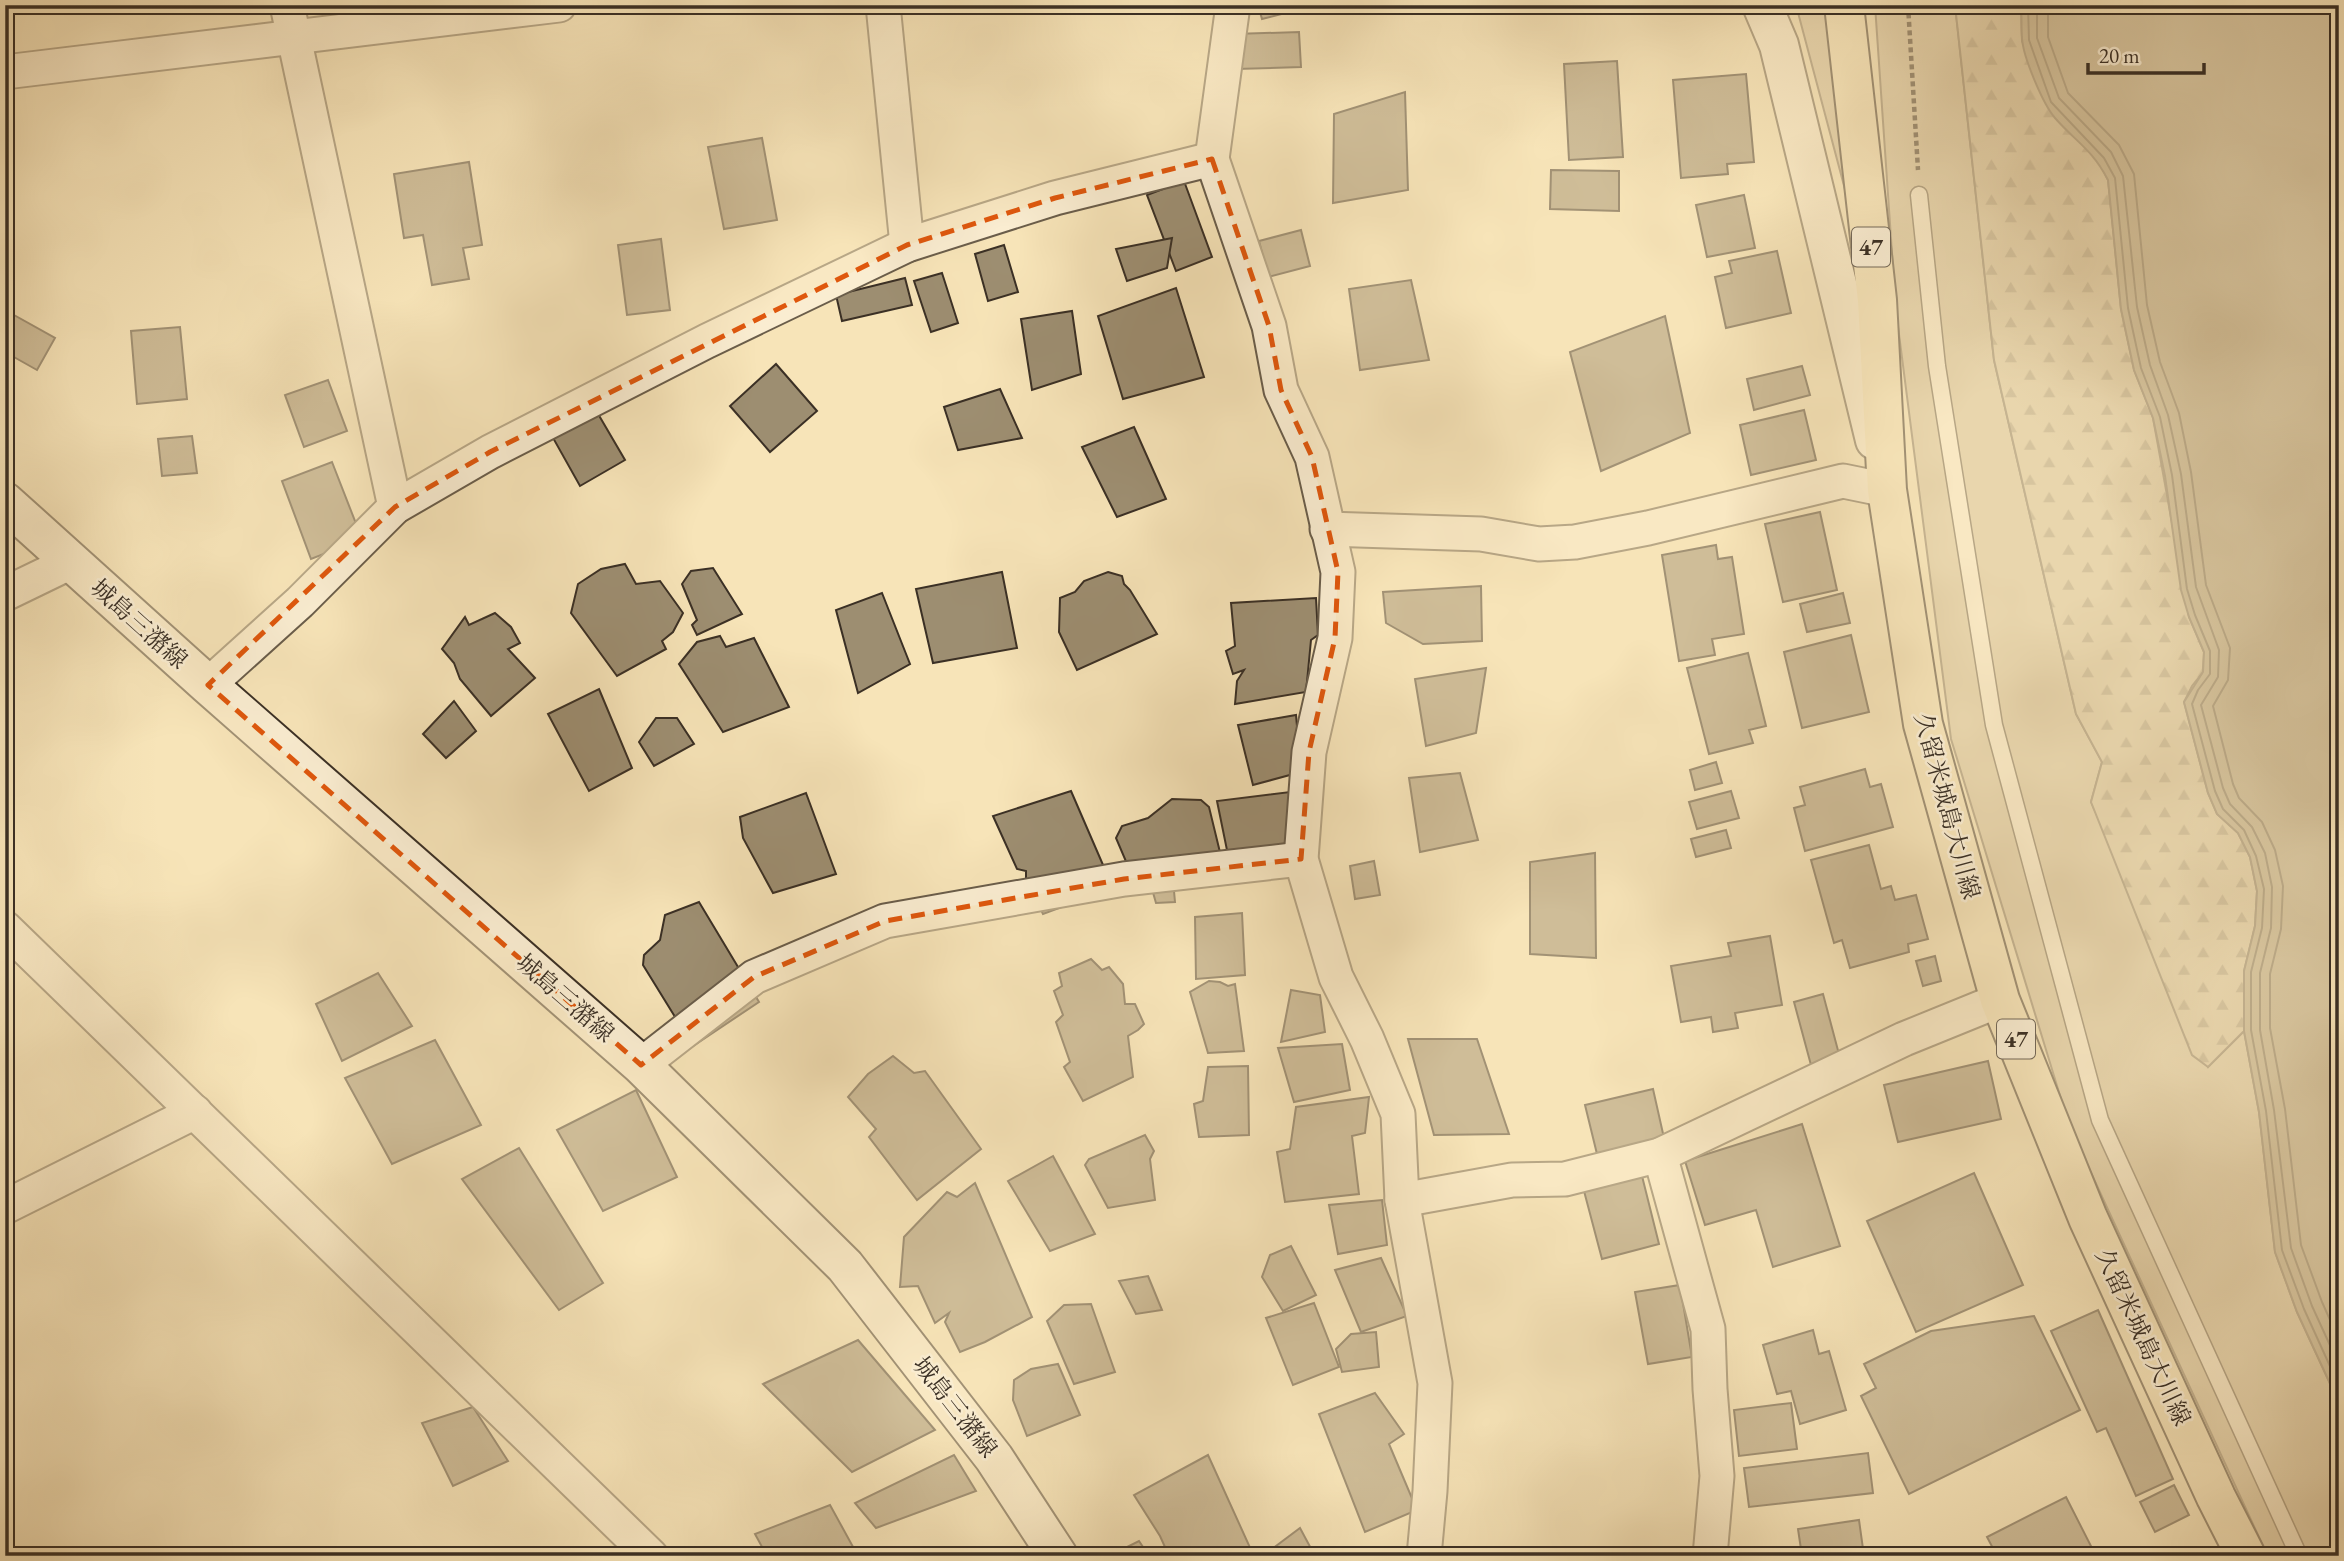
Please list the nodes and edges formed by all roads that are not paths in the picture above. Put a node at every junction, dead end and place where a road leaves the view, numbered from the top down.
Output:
1 (286, 5) edge
2 (559, 5) edge
3 (883, 5) edge
4 (1233, 5) edge
5 (1762, 5) edge
6 (1844, 5) edge
7 (294, 38) junction
8 (5, 72) edge
9 (1212, 159) junction
10 (1919, 195) road end
11 (907, 245) junction
12 (1887, 490) junction
13 (5, 502) edge
14 (395, 507) junction
15 (1327, 529) junction
16 (71, 562) junction
17 (5, 594) edge
18 (208, 685) junction
19 (1301, 859) junction
20 (5, 928) edge
21 (2000, 1000) junction
22 (641, 1065) junction
23 (195, 1112) junction
24 (1660, 1155) junction
25 (1402, 1200) junction
26 (5, 1207) edge
27 (651, 1556) edge
28 (1058, 1556) edge
29 (1424, 1556) edge
30 (1710, 1556) edge
31 (2246, 1556) edge
32 (2299, 1556) edge

1 - 7 street
2 - 7 street
3 - 11 street
4 - 9 street
5 - 12 main road
6 - 12 main road, 久留米城島大川線 / 47
7 - 8 street
7 - 14 street
9 - 11 street
9 - 15 street
10 - 32 lane
11 - 14 street
12 - 15 street
12 - 21 main road, 久留米城島大川線 / 47
13 - 16 main road, 城島三潴線
14 - 18 street
15 - 19 street
16 - 17 street
16 - 18 main road, 城島三潴線
18 - 22 main road, 城島三潴線
19 - 22 street
19 - 25 street
20 - 23 street
21 - 24 street
21 - 31 main road, 久留米城島大川線 / 47
22 - 28 main road, 城島三潴線
23 - 26 street
23 - 27 street
24 - 25 street
24 - 30 street
25 - 29 street

